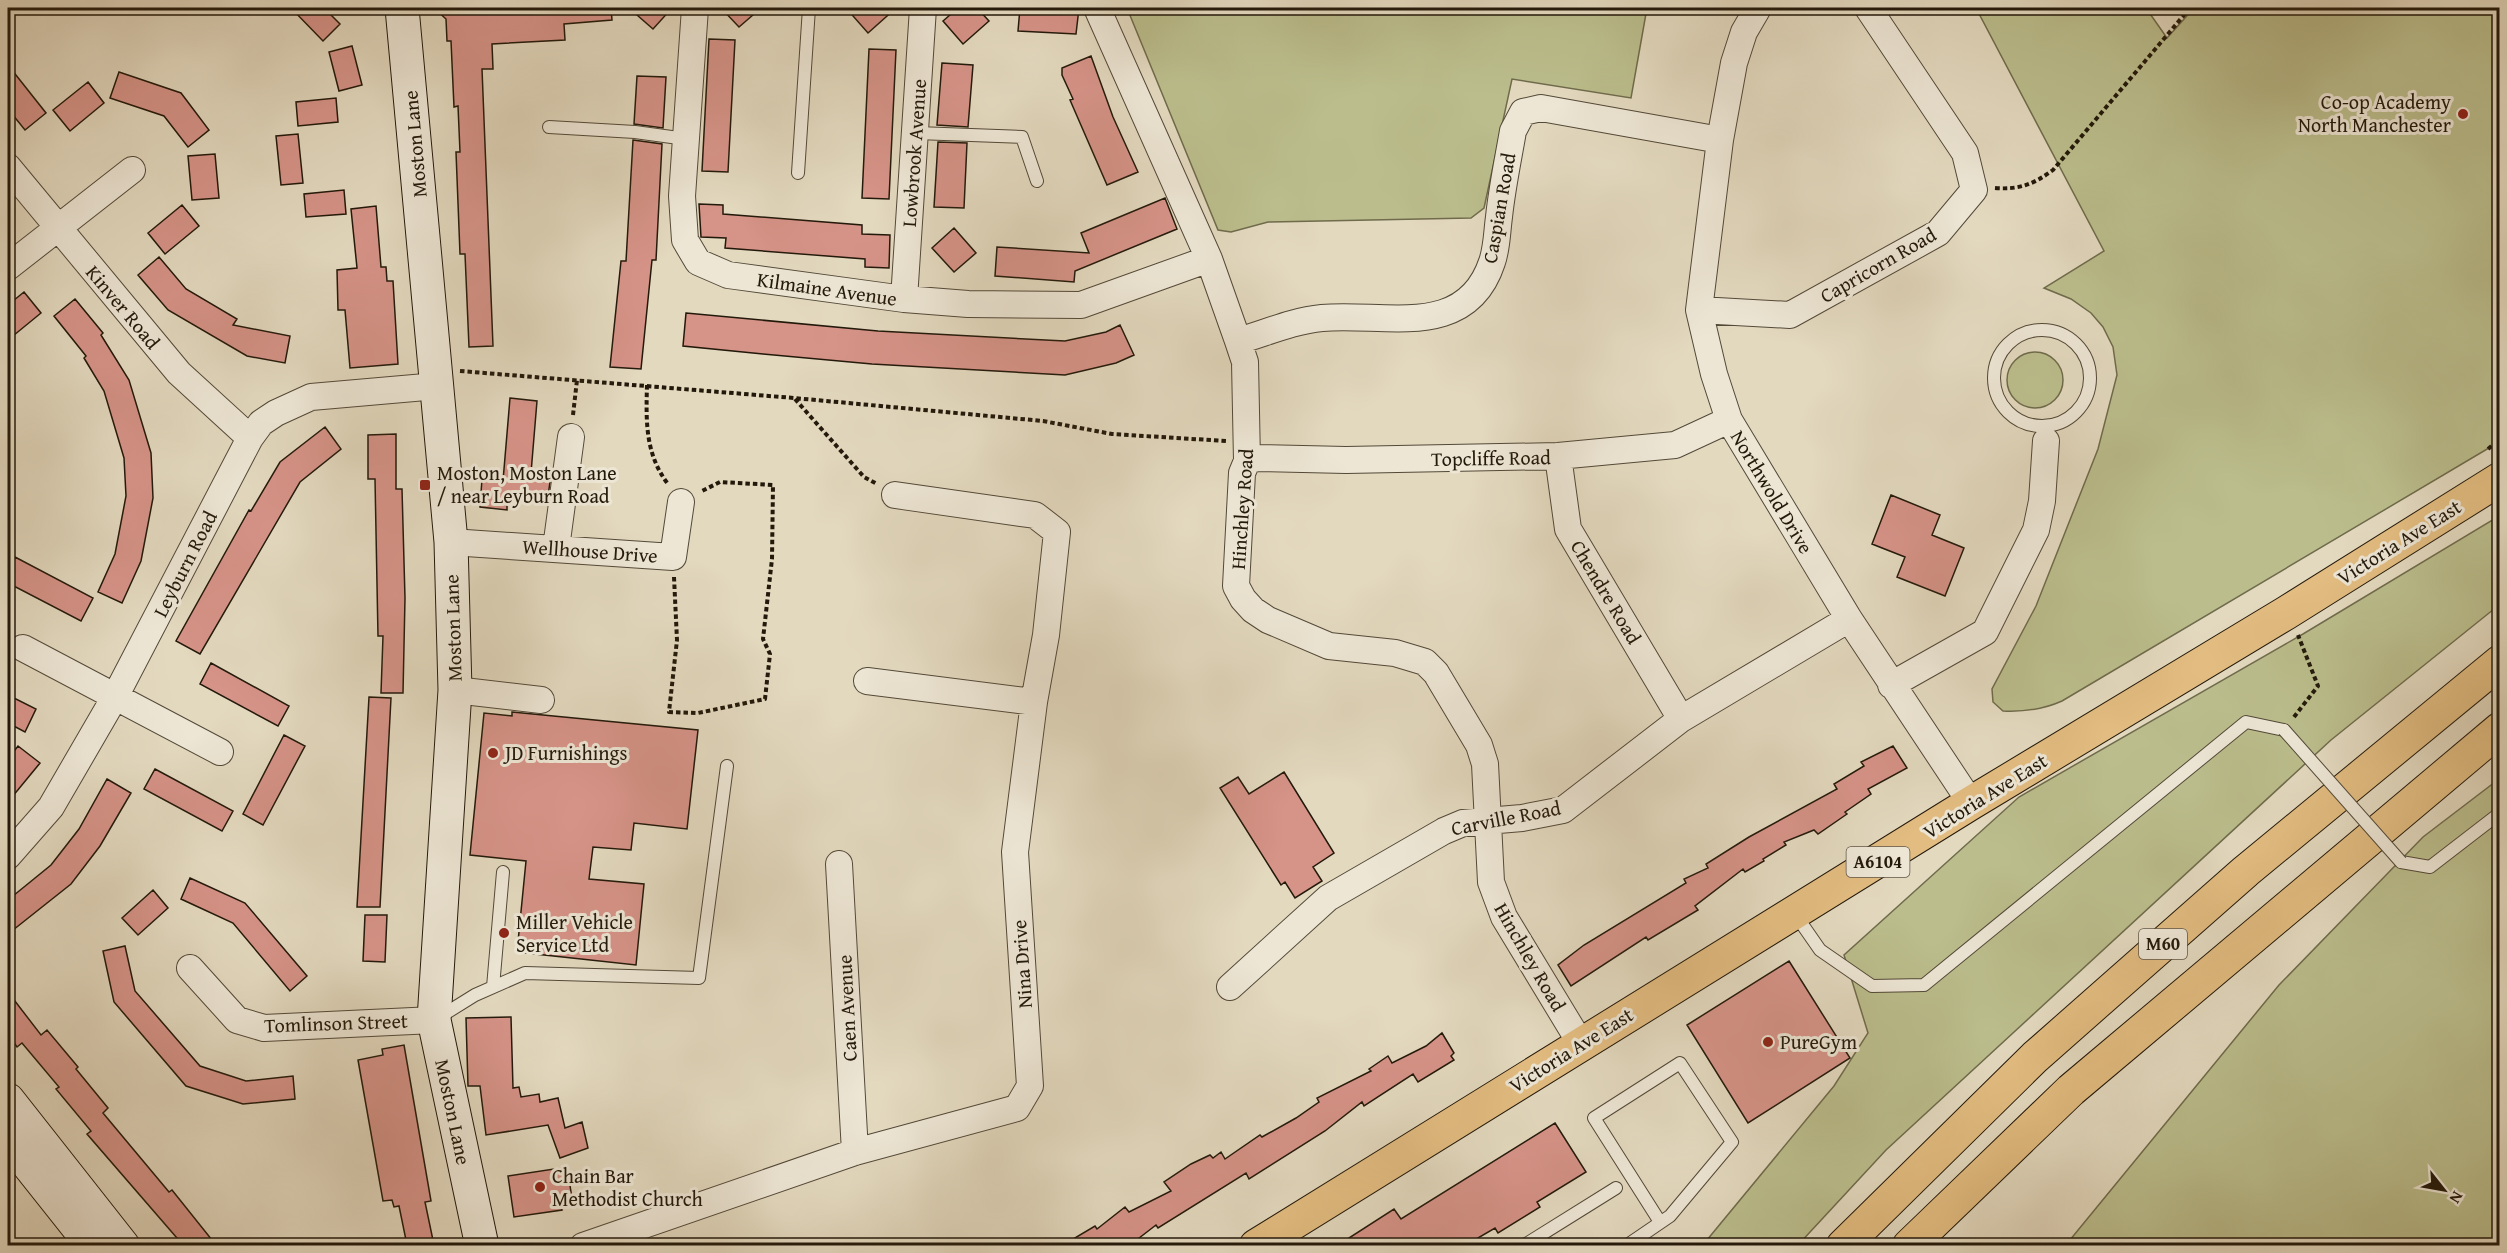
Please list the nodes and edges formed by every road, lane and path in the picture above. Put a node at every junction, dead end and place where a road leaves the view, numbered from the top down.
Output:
1 (402, 8) edge
2 (695, 8) edge
3 (809, 8) edge
4 (923, 8) edge
5 (1097, 8) edge
6 (1758, 8) edge
7 (1868, 8) edge
8 (2190, 8) edge
9 (549, 127) dead end
10 (917, 133) junction
11 (686, 139) junction
12 (1720, 140) junction
13 (8, 167) edge
14 (132, 170) dead end
15 (798, 173) dead end
16 (1037, 181) dead end
17 (1974, 190) junction
18 (56, 229) junction
19 (1209, 258) junction
20 (8, 267) edge
21 (904, 299) junction
22 (1699, 310) junction
23 (1238, 341) junction
24 (436, 378) junction
25 (577, 380) junction
26 (647, 385) junction
27 (794, 398) junction
28 (1729, 420) junction
29 (2043, 434) junction
30 (571, 437) joint
31 (250, 438) junction
32 (2499, 439) edge
33 (1247, 452) junction
34 (1558, 456) junction
35 (2494, 464) edge
36 (896, 495) joint
37 (681, 502) junction
38 (451, 542) junction
39 (556, 548) junction
40 (673, 558) junction
41 (2286, 613) junction
42 (1849, 619) junction
43 (23, 648) dead end
44 (2499, 662) edge
45 (867, 681) dead end
46 (1891, 685) junction
47 (455, 690) junction
48 (116, 694) junction
49 (541, 700) dead end
50 (1034, 702) junction
51 (1681, 719) junction
52 (2499, 729) edge
53 (2284, 730) junction
54 (220, 752) dead end
55 (727, 766) dead end
56 (1971, 803) junction
57 (2499, 813) edge
58 (1488, 821) junction
59 (8, 856) edge
60 (839, 864) dead end
61 (503, 872) dead end
62 (1796, 914) junction
63 (190, 968) dead end
64 (493, 987) junction
65 (1230, 987) dead end
66 (434, 1020) junction
67 (1581, 1044) junction
68 (9, 1105) edge
69 (8, 1139) edge
70 (855, 1152) junction
71 (1616, 1188) dead end
72 (1659, 1222) junction
73 (93, 1245) edge
74 (123, 1245) edge
75 (482, 1245) edge
76 (583, 1245) edge
77 (1256, 1245) edge
78 (1523, 1245) edge
79 (1626, 1245) edge
80 (1843, 1245) edge
81 (1909, 1245) edge

1 - 24 street, Moston Lane
2 - 11 street, Kilmaine Avenue
3 - 15 lane
4 - 10 street, Lowbrook Avenue
5 - 19 street, Hinchley Road
6 - 12 street
7 - 17 street
8 - 17 path
9 - 11 lane
10 - 16 lane
10 - 21 street, Lowbrook Avenue
11 - 21 street, Kilmaine Avenue
12 - 22 street, Northwold Drive
12 - 23 street, Caspian Road
13 - 18 street, Kinver Road
14 - 18 street
17 - 22 street, Capricorn Road
18 - 20 street
18 - 31 street, Kinver Road
19 - 21 street, Kilmaine Avenue
19 - 23 street, Hinchley Road
22 - 28 street, Northwold Drive
23 - 33 street, Hinchley Road
24 - 25 path
24 - 31 street, Leyburn Road
24 - 38 street, Moston Lane
25 - 26 path
25 - 30 path
26 - 27 path
26 - 37 path
27 - 33 path
27 - 36 path
28 - 34 street, Topcliffe Road
28 - 42 street, Northwold Drive
29 - 29 lane
29 - 46 street
30 - 39 street
31 - 48 street, Leyburn Road
32 - 35 path
33 - 34 street, Topcliffe Road
33 - 58 street, Hinchley Road
34 - 51 street, Chendre Road
35 - 41 main road, Victoria Ave East / A6104
36 - 50 street, Nina Drive
37 - 40 street, Wellhouse Drive
37 - 40 path
38 - 39 street, Wellhouse Drive
38 - 47 street, Moston Lane
39 - 40 street, Wellhouse Drive
41 - 53 path
41 - 56 main road, Victoria Ave East / A6104
42 - 46 street, Northwold Drive
42 - 51 street, Carville Road
43 - 48 street
44 - 80 main road, M60
45 - 50 street
46 - 56 street, Northwold Drive
47 - 49 street
47 - 66 street, Moston Lane
48 - 54 street
48 - 59 street, Leyburn Road
50 - 70 street, Nina Drive
51 - 58 street, Carville Road
52 - 81 main road, M60
53 - 57 lane, bridge
53 - 62 lane
55 - 64 lane
56 - 62 main road, Victoria Ave East / A6104
58 - 65 street, Carville Road
58 - 67 street, Hinchley Road
60 - 70 street, Caen Avenue
61 - 64 lane
62 - 67 main road, Victoria Ave East / A6104
63 - 66 street, Tomlinson Street
64 - 66 lane
66 - 75 street, Moston Lane
67 - 77 main road, Victoria Ave East / A6104
68 - 74 street
69 - 73 street
70 - 76 street, Nina Drive
71 - 78 lane
72 - 72 lane
72 - 79 lane

